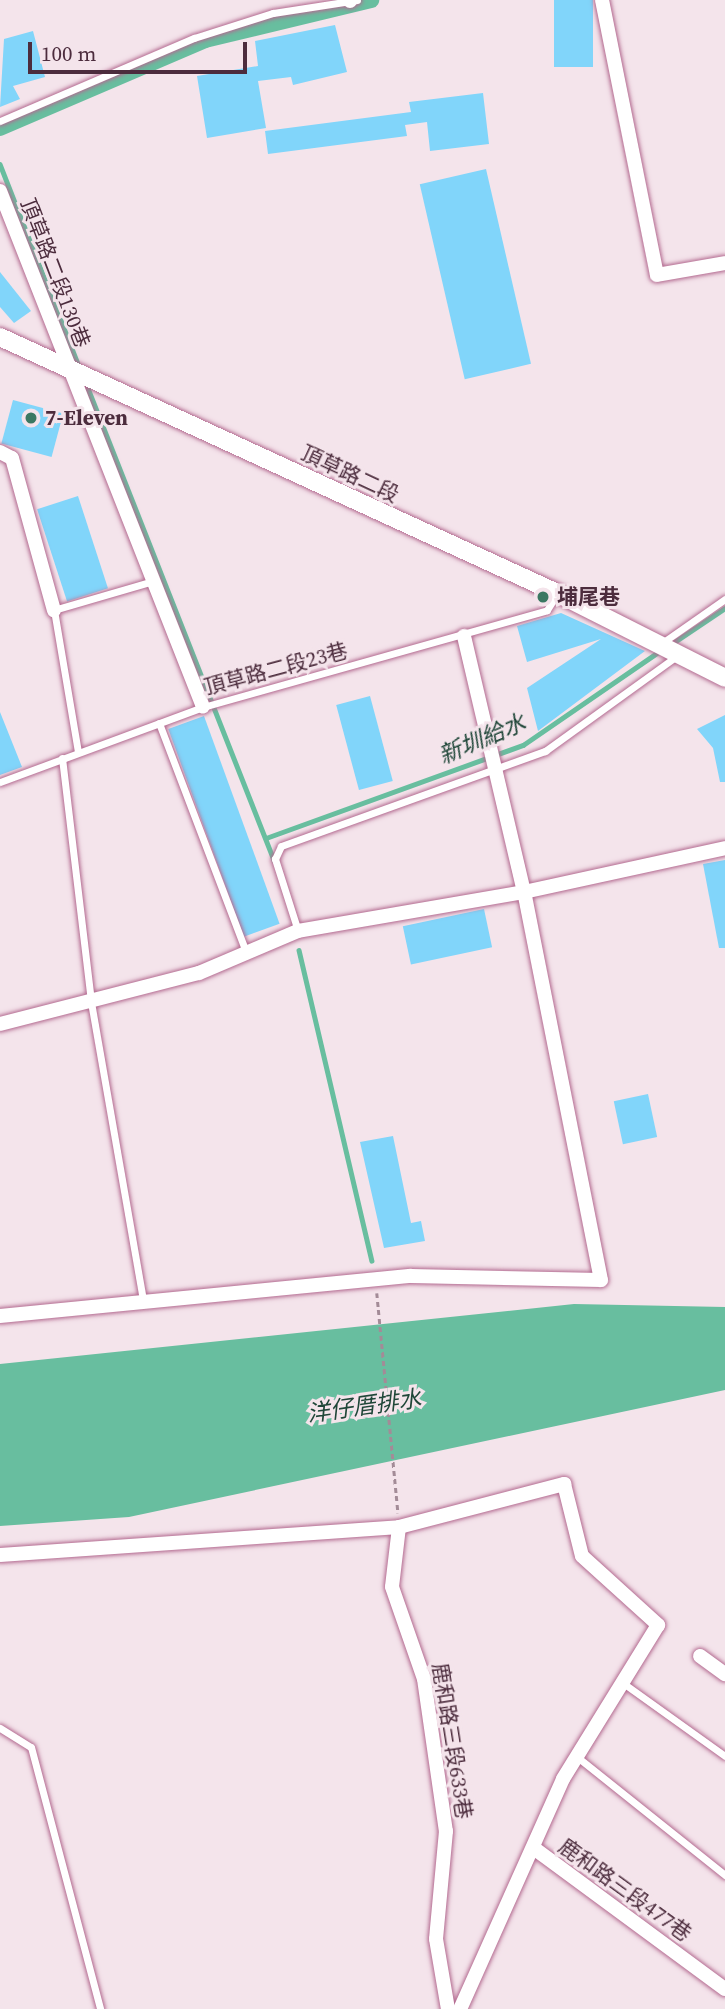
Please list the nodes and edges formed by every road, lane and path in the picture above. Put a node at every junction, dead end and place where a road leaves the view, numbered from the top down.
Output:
1 (353, 0) edge
2 (602, 0) edge
3 (0, 121) edge
4 (0, 191) edge
5 (725, 263) edge
6 (0, 337) edge
7 (70, 370) junction
8 (0, 452) edge
9 (153, 581) junction
10 (557, 593) junction
11 (725, 600) edge
12 (54, 610) junction
13 (464, 636) junction
14 (660, 644) junction
15 (679, 654) junction
16 (725, 678) edge
17 (203, 707) junction
18 (159, 723) junction
19 (78, 752) junction
20 (62, 758) junction
21 (497, 771) junction
22 (0, 782) edge
23 (725, 848) edge
24 (524, 892) junction
25 (298, 931) junction
26 (247, 955) junction
27 (91, 1002) junction
28 (0, 1024) edge
29 (375, 1280) junction
30 (143, 1300) junction
31 (0, 1315) edge
32 (399, 1527) junction
33 (0, 1555) edge
34 (700, 1656) dead end
35 (725, 1674) edge
36 (621, 1682) junction
37 (0, 1728) edge
38 (576, 1756) junction
39 (725, 1756) edge
40 (535, 1849) junction
41 (725, 1875) edge
42 (725, 1989) edge
43 (100, 2009) edge
44 (448, 2009) edge
45 (460, 2009) edge

1 - 3 lane
2 - 5 street
4 - 7 street, 頂草路二段130巷
6 - 7 street, 頂草路二段
7 - 9 street, 頂草路二段130巷
7 - 10 street, 頂草路二段
8 - 12 street
9 - 12 lane
9 - 17 street, 頂草路二段130巷
10 - 13 lane, 頂草路二段23巷
10 - 14 street, 頂草路二段
11 - 14 lane
12 - 19 lane
13 - 17 lane, 頂草路二段23巷
13 - 21 street
14 - 15 street, 頂草路二段
15 - 16 street, 頂草路二段
15 - 21 lane
17 - 18 lane, 頂草路二段23巷
18 - 19 lane, 頂草路二段23巷
18 - 26 lane
19 - 20 lane, 頂草路二段23巷
20 - 22 lane, 頂草路二段23巷
20 - 27 lane
21 - 24 street
21 - 25 lane
23 - 24 street
24 - 25 street
24 - 29 street
25 - 26 street
26 - 27 street
27 - 28 street
27 - 30 lane
29 - 30 street
29 - 32 path
30 - 31 street
32 - 33 street
32 - 36 street
32 - 44 street, 鹿和路三段633巷
34 - 35 street
36 - 38 street
36 - 39 lane
37 - 43 lane
38 - 40 street
38 - 41 lane
40 - 42 street, 鹿和路三段477巷
40 - 45 street

